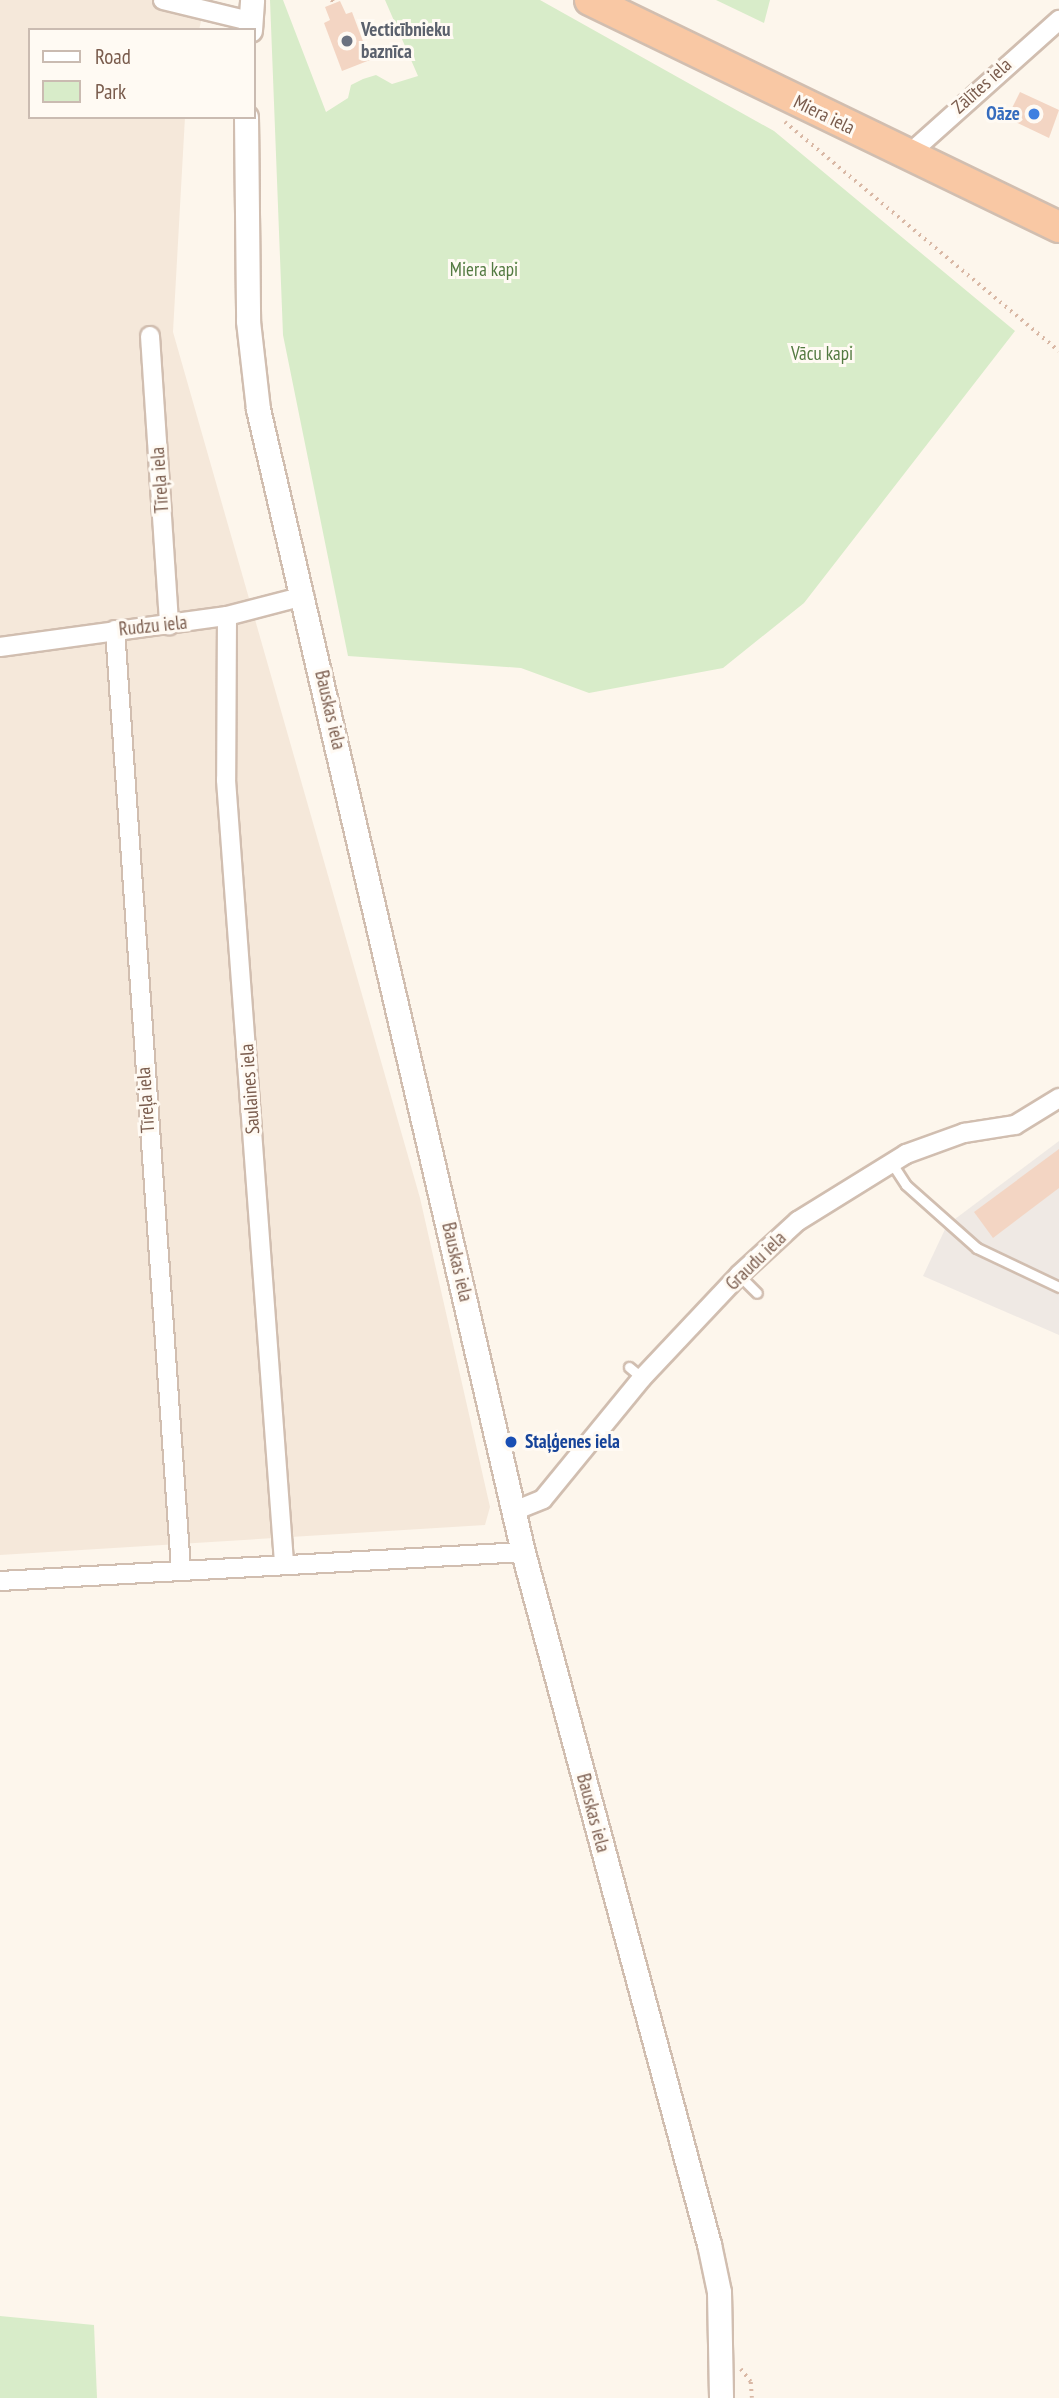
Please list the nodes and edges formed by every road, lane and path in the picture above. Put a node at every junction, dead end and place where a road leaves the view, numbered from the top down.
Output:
1 (163, 0) edge
2 (590, 0) edge
3 (251, 17) edge
4 (1059, 20) edge
5 (778, 116) dead end
6 (246, 119) edge
7 (908, 155) junction
8 (1059, 227) edge
9 (150, 336) dead end
10 (1059, 351) edge
11 (304, 596) junction
12 (227, 617) junction
13 (169, 625) junction
14 (116, 630) junction
15 (0, 647) edge
16 (1059, 1098) edge
17 (891, 1162) junction
18 (739, 1275) junction
19 (1059, 1287) edge
20 (757, 1293) dead end
21 (514, 1511) junction
22 (523, 1552) junction
23 (284, 1562) junction
24 (181, 1569) junction
25 (0, 1581) edge
26 (721, 2398) edge

1 - 3 street
2 - 7 highway, Miera iela
4 - 7 street, Zālītes iela
5 - 10 path
6 - 11 street, Bauskas iela
7 - 8 highway, Miera iela
9 - 13 street, Tīreļa iela
11 - 12 street, Rudzu iela
11 - 21 street, Bauskas iela
12 - 13 street, Rudzu iela
12 - 23 street, Saulaines iela
13 - 14 street, Rudzu iela
14 - 15 street, Rudzu iela
14 - 24 street, Tīreļa iela
16 - 17 street, Graudu iela
17 - 18 street, Graudu iela
17 - 19 lane
18 - 20 lane
18 - 21 street, Graudu iela
21 - 22 street, Bauskas iela
22 - 23 street
22 - 26 street, Bauskas iela
23 - 24 street
24 - 25 street

